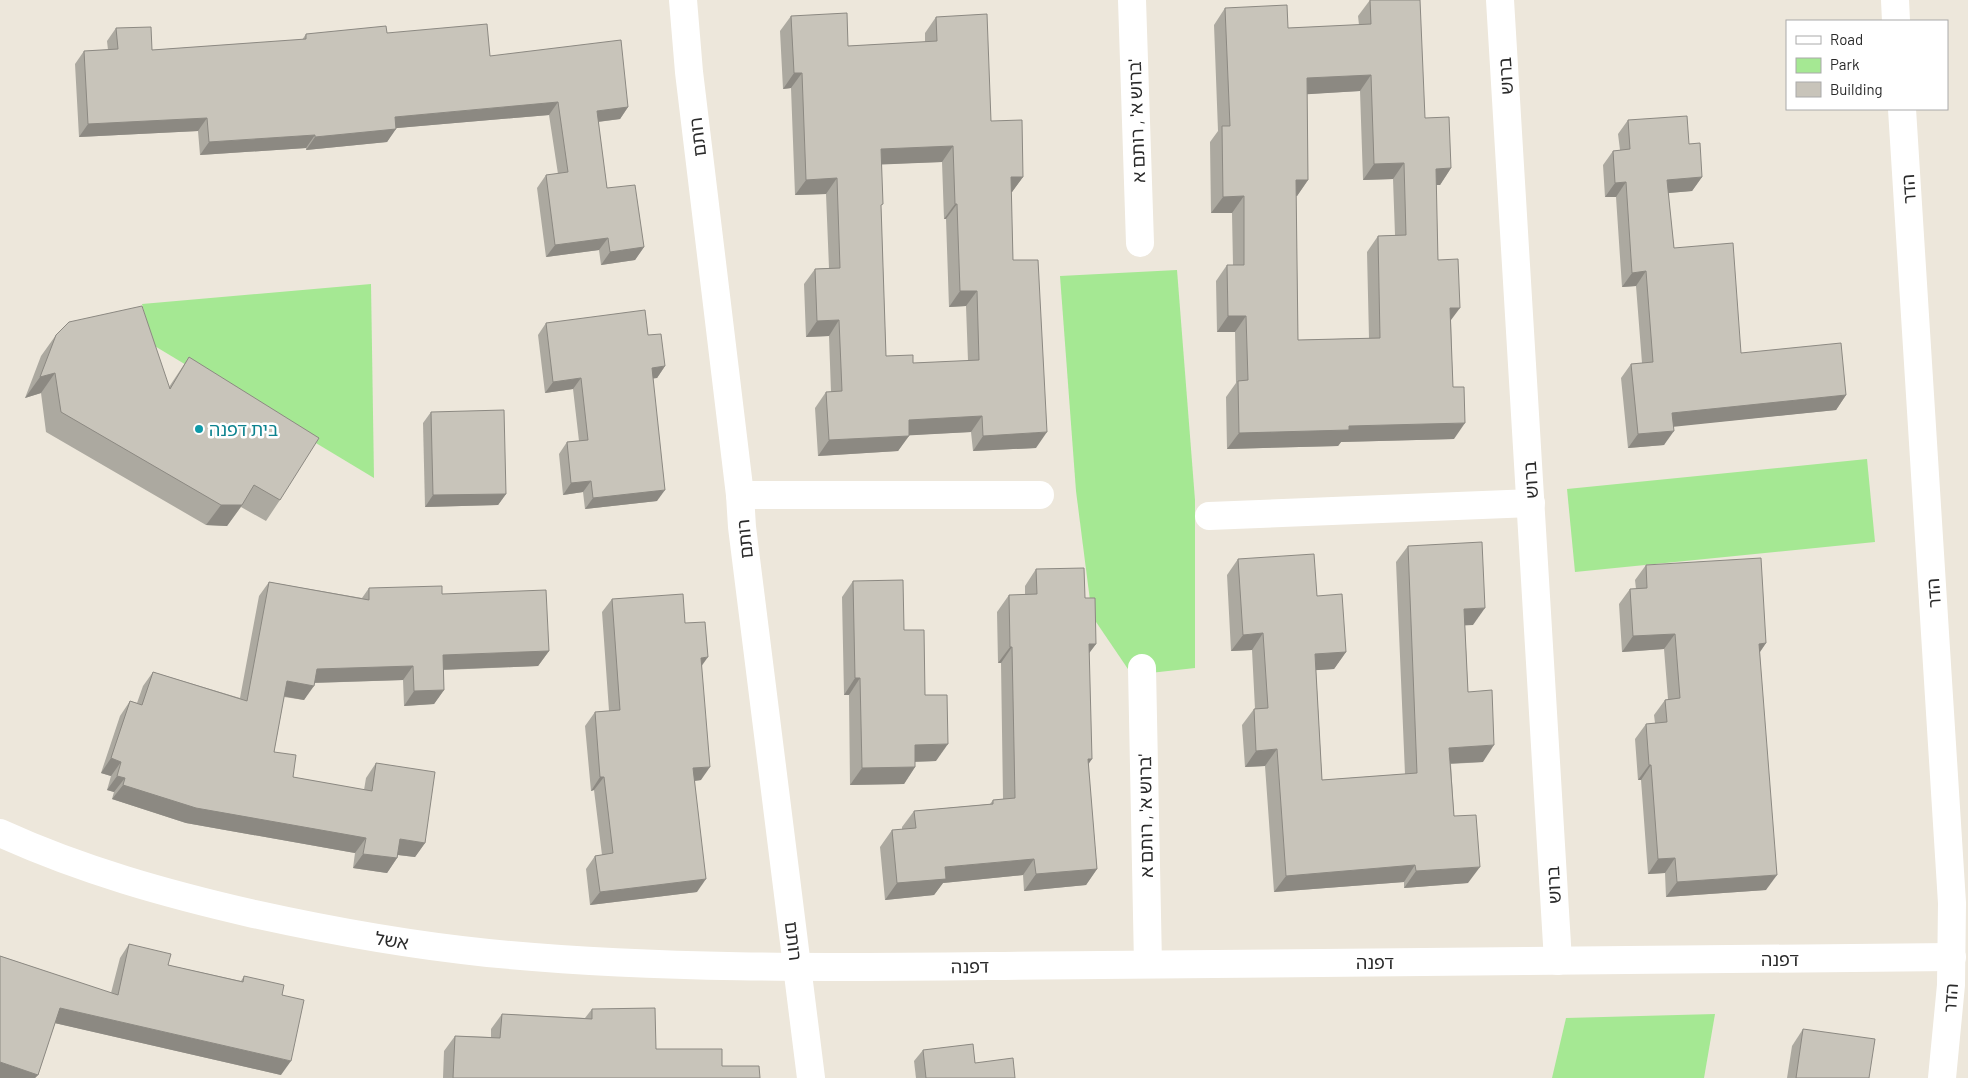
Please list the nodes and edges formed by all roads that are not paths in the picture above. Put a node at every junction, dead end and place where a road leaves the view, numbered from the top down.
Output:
1 (683, 0) edge
2 (1132, 0) edge
3 (1500, 0) edge
4 (1895, 0) edge
5 (1896, 20) edge
6 (1902, 110) edge
7 (1140, 243) dead end
8 (740, 495) junction
9 (1040, 495) dead end
10 (1531, 503) junction
11 (1209, 516) dead end
12 (1142, 668) dead end
13 (0, 833) edge
14 (1952, 957) junction
15 (1558, 961) junction
16 (1148, 964) junction
17 (798, 968) junction
18 (811, 1078) edge
19 (1942, 1078) edge

1 - 8 street, רותם
2 - 7 street, ברוש א' , רותם א'
3 - 10 street, ברוש
4 - 5 street
6 - 14 street, הדר
8 - 9 street
8 - 17 street, רותם
10 - 11 street
10 - 15 street, ברוש
12 - 16 street, ברוש א' , רותם א'
13 - 17 street, אשל
14 - 15 street, דפנה
14 - 19 street, הדר
15 - 16 street, דפנה
16 - 17 street, דפנה
17 - 18 street, רותם

